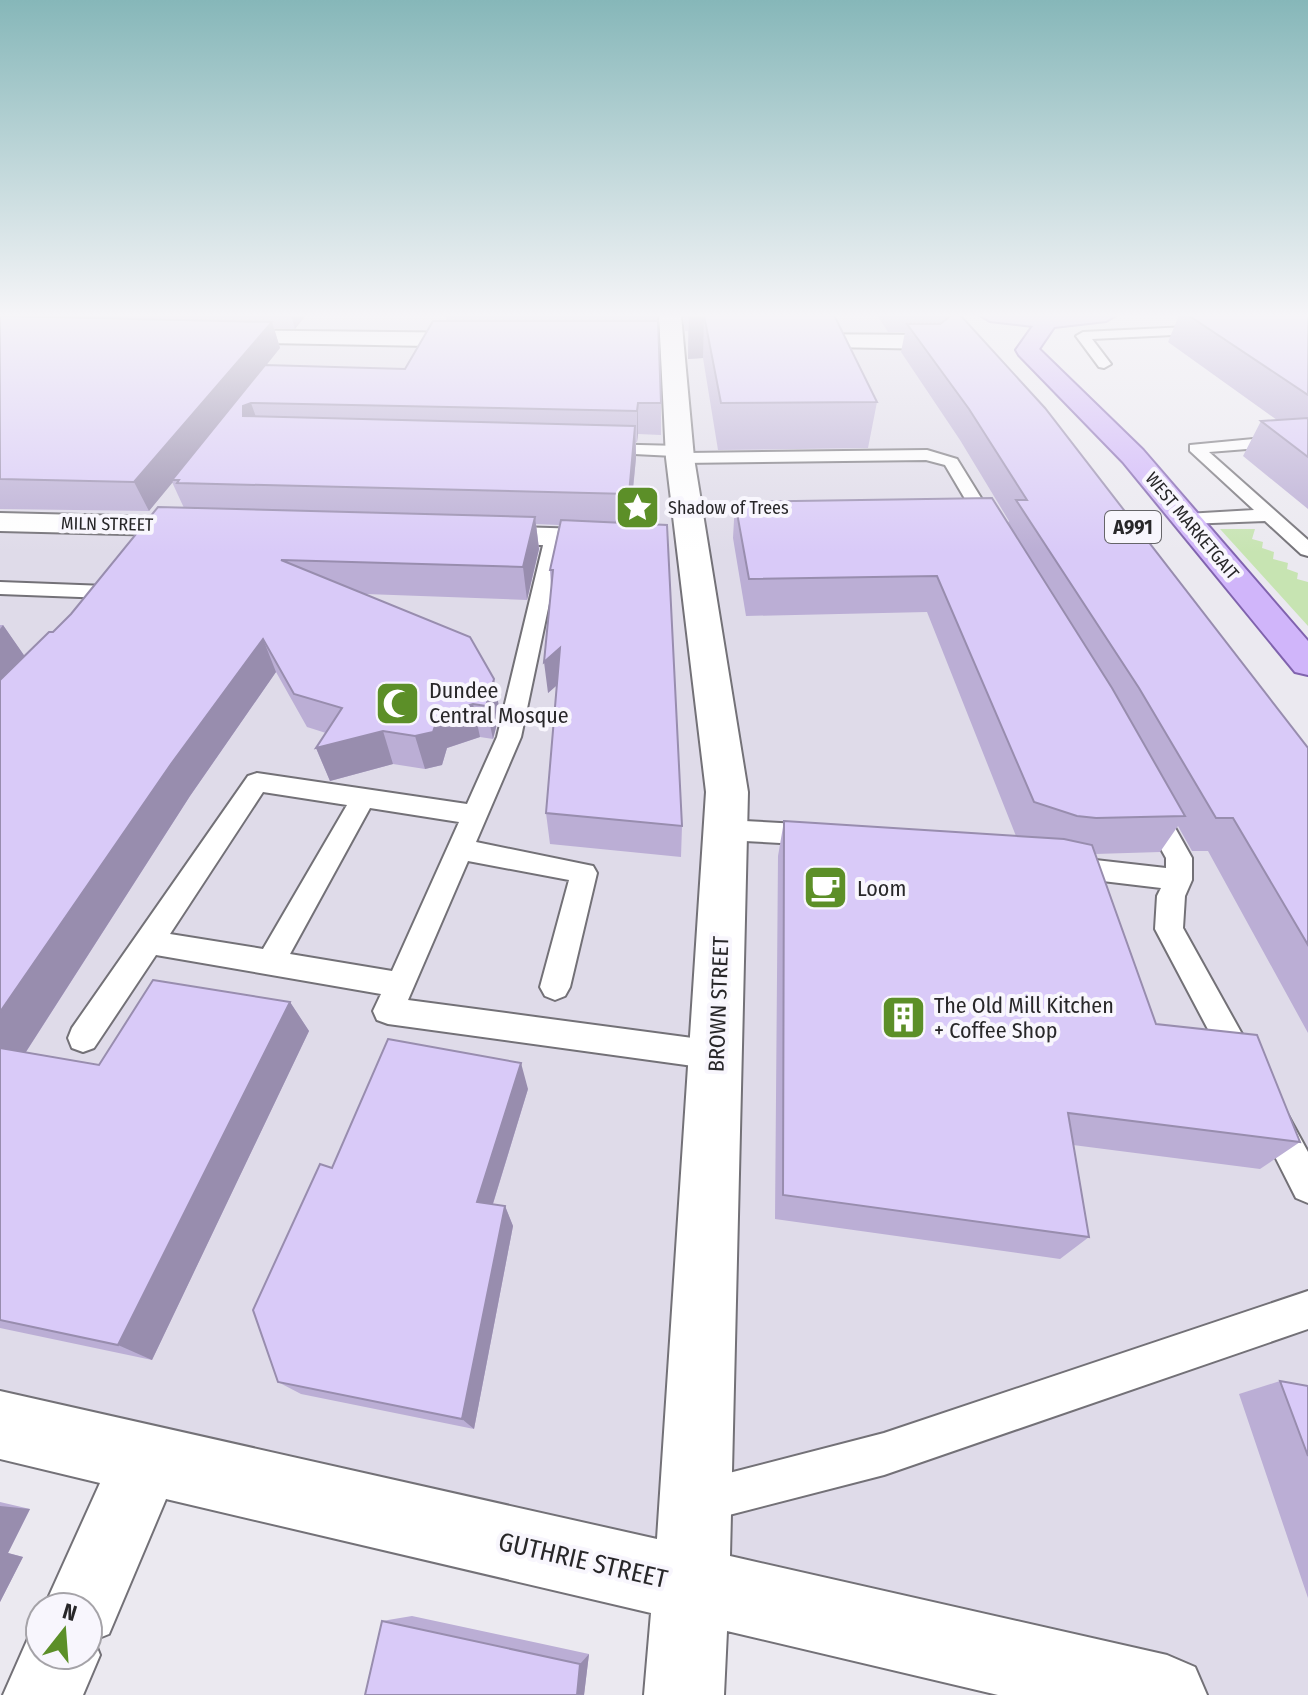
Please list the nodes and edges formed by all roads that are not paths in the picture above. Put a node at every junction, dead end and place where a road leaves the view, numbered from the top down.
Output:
1 (676, 394) edge
2 (1071, 394) edge
3 (1308, 439) edge
4 (587, 449) edge
5 (680, 454) junction
6 (178, 500) edge
7 (1269, 515) junction
8 (1186, 519) junction
9 (0, 522) edge
10 (159, 525) junction
11 (238, 527) edge
12 (443, 534) edge
13 (554, 537) junction
14 (668, 541) junction
15 (1308, 550) edge
16 (1004, 551) edge
17 (112, 584) joint
18 (0, 588) edge
19 (1308, 664) edge
20 (1141, 788) edge
21 (363, 798) junction
22 (475, 815) junction
23 (725, 830) junction
24 (838, 836) edge
25 (460, 849) junction
26 (1043, 861) edge
27 (1179, 880) junction
28 (149, 942) junction
29 (270, 963) junction
30 (400, 985) junction
31 (555, 987) dead end
32 (83, 1038) dead end
33 (715, 1055) junction
34 (1249, 1076) edge
35 (1263, 1103) edge
36 (1308, 1186) edge
37 (1308, 1310) edge
38 (0, 1425) edge
39 (148, 1459) junction
40 (696, 1503) junction
41 (693, 1585) junction
42 (89, 1591) edge
43 (54, 1671) edge
44 (43, 1695) edge
45 (684, 1695) edge
46 (1167, 1695) edge

1 - 5 street, BROWN STREET
2 - 8 main road, WEST MARKETGAIT / A991
3 - 7 lane
4 - 5 lane
5 - 14 street, BROWN STREET
5 - 16 lane
6 - 10 street
7 - 8 lane
7 - 15 lane
8 - 19 main road, WEST MARKETGAIT / A991
9 - 10 street, MILN STREET
10 - 11 street, MILN STREET
10 - 17 street
12 - 13 street
13 - 14 street
13 - 22 lane
14 - 23 street, BROWN STREET
17 - 18 lane
20 - 27 lane
21 - 22 lane
21 - 28 lane
21 - 29 lane
22 - 25 lane
23 - 24 lane
23 - 33 street, BROWN STREET
25 - 30 lane
25 - 31 lane
26 - 27 lane
27 - 34 lane
28 - 29 lane
28 - 32 lane
29 - 30 lane
30 - 33 lane
33 - 40 street, BROWN STREET
35 - 36 lane
37 - 40 lane
38 - 39 street, GUTHRIE STREET
39 - 41 street, GUTHRIE STREET
39 - 42 street
40 - 41 street, BROWN STREET
41 - 45 street, BROWN STREET
41 - 46 street, GUTHRIE STREET
43 - 44 street

